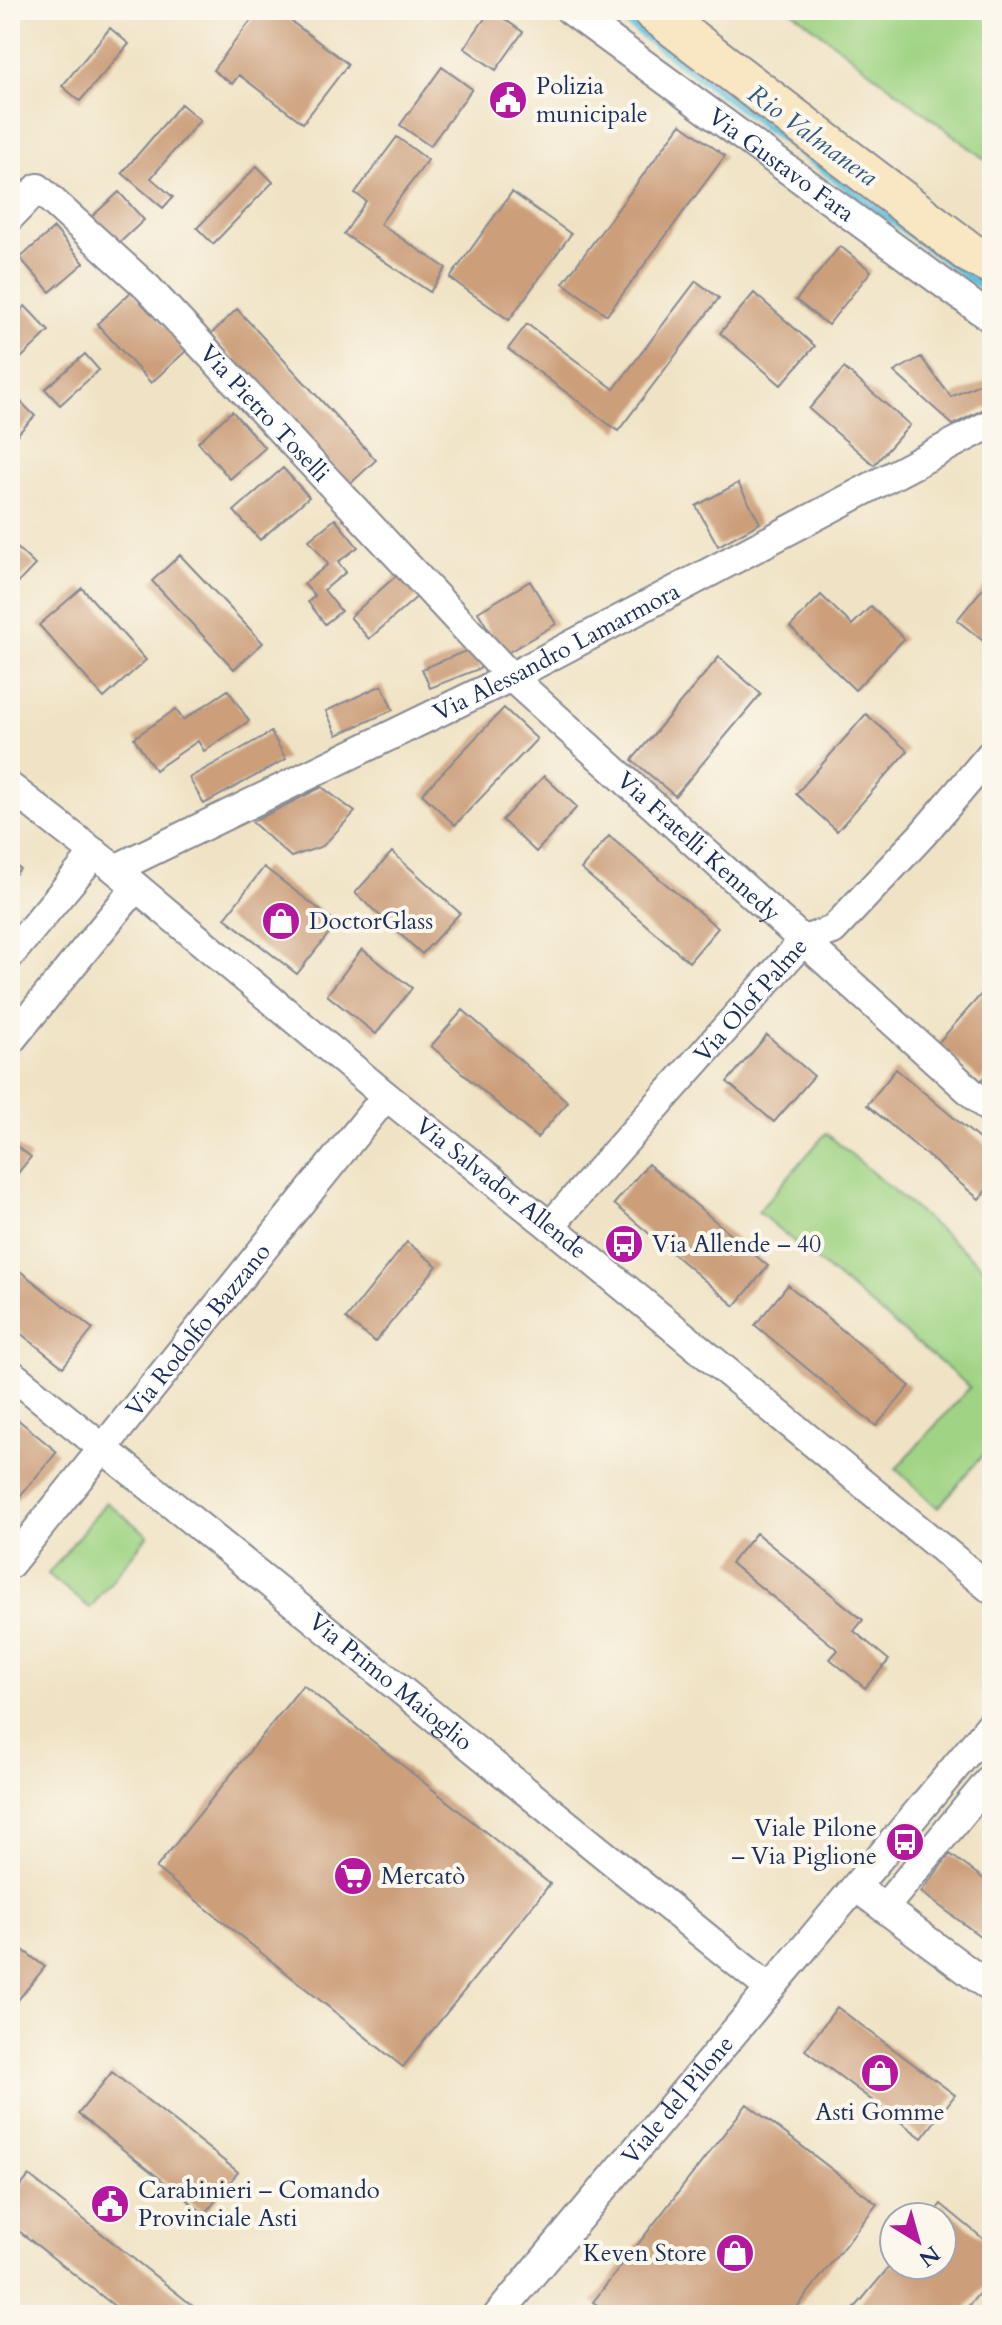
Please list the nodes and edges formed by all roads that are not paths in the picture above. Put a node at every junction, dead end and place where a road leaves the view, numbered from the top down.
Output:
1 (570, 10) edge
2 (652, 10) edge
3 (10, 217) edge
4 (992, 264) edge
5 (992, 319) edge
6 (992, 423) edge
7 (511, 677) junction
8 (992, 753) edge
9 (10, 787) edge
10 (115, 869) junction
11 (804, 940) junction
12 (10, 955) edge
13 (10, 1041) edge
14 (386, 1096) junction
15 (991, 1109) edge
16 (550, 1226) junction
17 (10, 1373) edge
18 (104, 1449) junction
19 (10, 1564) edge
20 (992, 1590) edge
21 (992, 1723) edge
22 (992, 1777) edge
23 (856, 1887) junction
24 (884, 1908) junction
25 (770, 1989) junction
26 (992, 1989) edge
27 (498, 2315) edge

1 - 5 street, Via Gustavo Fara
2 - 4 street
3 - 7 street, Via Pietro Toselli
6 - 7 street, Via Alessandro Lamarmora
7 - 10 street, Via Alessandro Lamarmora
7 - 11 street, Via Fratelli Kennedy
8 - 11 street, Via Olof Palme
9 - 10 street, Via Salvador Allende
10 - 12 street
10 - 13 street
10 - 14 street, Via Salvador Allende
11 - 15 street, Via Fratelli Kennedy
11 - 16 street, Via Olof Palme
14 - 16 street, Via Salvador Allende
14 - 18 street, Via Rodolfo Bazzano
16 - 20 street, Via Salvador Allende
17 - 18 street, Via Primo Maioglio
18 - 19 street, Via Rodolfo Bazzano
18 - 25 street, Via Primo Maioglio
21 - 23 street, Viale del Pilone
22 - 24 street
23 - 24 street
23 - 25 street, Viale del Pilone
24 - 26 street
25 - 27 street, Viale del Pilone

